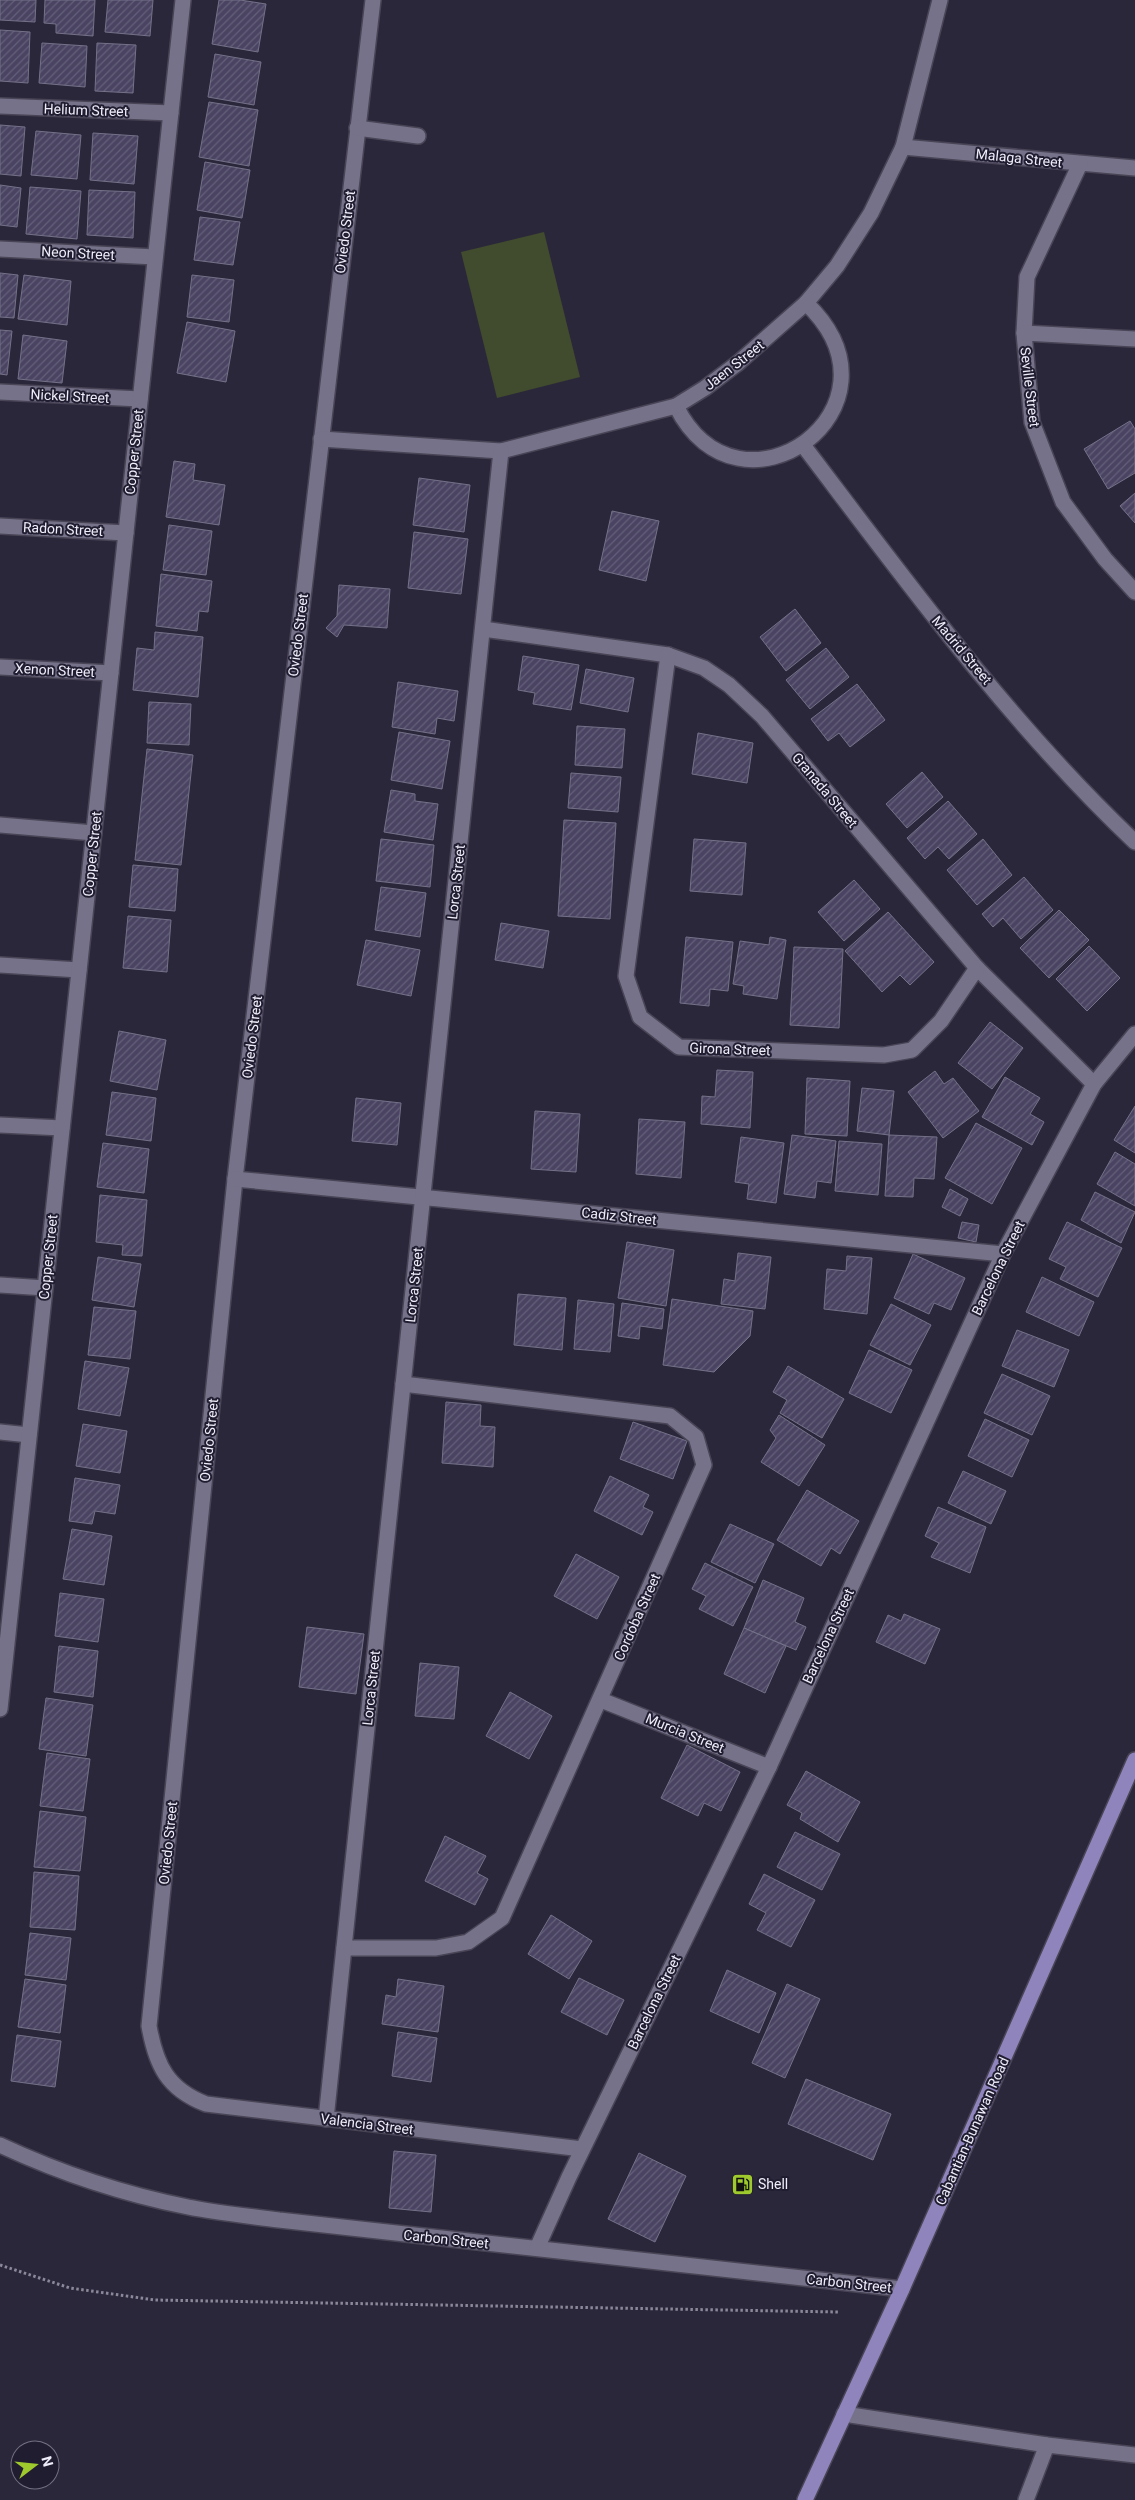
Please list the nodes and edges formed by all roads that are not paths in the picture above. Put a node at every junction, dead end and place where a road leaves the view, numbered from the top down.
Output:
1 (183, 0) edge
2 (373, 0) edge
3 (940, 0) edge
4 (0, 106) edge
5 (171, 113) junction
6 (357, 128) junction
7 (418, 136) dead end
8 (903, 147) junction
9 (1080, 164) junction
10 (1135, 168) edge
11 (0, 249) edge
12 (156, 257) junction
13 (806, 303) junction
14 (1024, 333) junction
15 (1135, 339) edge
16 (0, 392) edge
17 (140, 399) junction
18 (676, 406) junction
19 (321, 439) junction
20 (803, 445) junction
21 (501, 451) junction
22 (0, 526) edge
23 (126, 533) junction
24 (1135, 592) edge
25 (483, 629) junction
26 (668, 655) junction
27 (0, 667) edge
28 (111, 673) junction
29 (0, 825) edge
30 (94, 833) junction
31 (1135, 842) edge
32 (0, 965) edge
33 (977, 968) junction
34 (79, 970) junction
35 (1135, 1034) edge
36 (1094, 1084) junction
37 (0, 1125) edge
38 (62, 1128) junction
39 (235, 1178) junction
40 (423, 1196) junction
41 (1003, 1254) junction
42 (0, 1285) edge
43 (45, 1288) junction
44 (403, 1384) junction
45 (0, 1432) edge
46 (29, 1435) junction
47 (5, 1610) edge
48 (601, 1700) junction
49 (0, 1709) edge
50 (1135, 1760) edge
51 (769, 1767) junction
52 (344, 1948) junction
53 (164, 2073) joint
54 (326, 2119) junction
55 (0, 2146) edge
56 (582, 2149) junction
57 (537, 2248) junction
58 (902, 2289) junction
59 (844, 2414) junction
60 (1047, 2445) junction
61 (1135, 2455) edge
62 (805, 2500) edge
63 (1026, 2500) edge

1 - 5 street, Copper Street
2 - 6 street, Oviedo Street
3 - 8 street, Jaen Street
4 - 5 street, Helium Street
5 - 12 street, Copper Street
6 - 7 street
6 - 19 street, Oviedo Street
8 - 9 street, Malaga Street
8 - 13 street, Jaen Street
9 - 10 street, Malaga Street
9 - 14 street, Seville Street
11 - 12 street, Neon Street
12 - 17 street, Copper Street
13 - 18 street, Jaen Street
13 - 20 street
14 - 15 street
14 - 24 street, Seville Street
16 - 17 street, Nickel Street
17 - 23 street, Copper Street
18 - 20 street
18 - 21 street, Jaen Street
19 - 21 street, Jaen Street
19 - 39 street, Oviedo Street
20 - 31 street, Madrid Street
21 - 25 street, Lorca Street
22 - 23 street, Radon Street
23 - 28 street, Copper Street
25 - 26 street, Granada Street
25 - 40 street, Lorca Street
26 - 33 street, Granada Street
26 - 33 street, Girona Street
27 - 28 street, Xenon Street
28 - 30 street, Copper Street
29 - 30 street
30 - 34 street, Copper Street
32 - 34 street
33 - 36 street, Granada Street
34 - 38 street, Copper Street
35 - 36 street, Barcelona Street
36 - 41 street, Barcelona Street
37 - 38 street
38 - 43 street, Copper Street
39 - 40 street, Cadiz Street
39 - 53 street, Oviedo Street
40 - 41 street, Cadiz Street
40 - 44 street, Lorca Street
41 - 51 street, Barcelona Street
42 - 43 street
43 - 46 street, Copper Street
44 - 48 street, Cordoba Street
44 - 52 street, Lorca Street
45 - 46 street
46 - 47 street, Copper Street
47 - 49 street, Copper Street
48 - 51 street, Murcia Street
48 - 52 street, Cordoba Street
50 - 58 main road, Cabantian-Bunawan Road
51 - 56 street, Barcelona Street
52 - 54 street, Lorca Street
53 - 54 street, Valencia Street
54 - 56 street, Valencia Street
55 - 57 street, Carbon Street
56 - 57 street, Barcelona Street
57 - 58 street, Carbon Street
58 - 59 main road, Cabantian-Bunawan Road
59 - 60 street
59 - 62 main road, Cabantian-Bunawan Road
60 - 61 street
60 - 63 street

